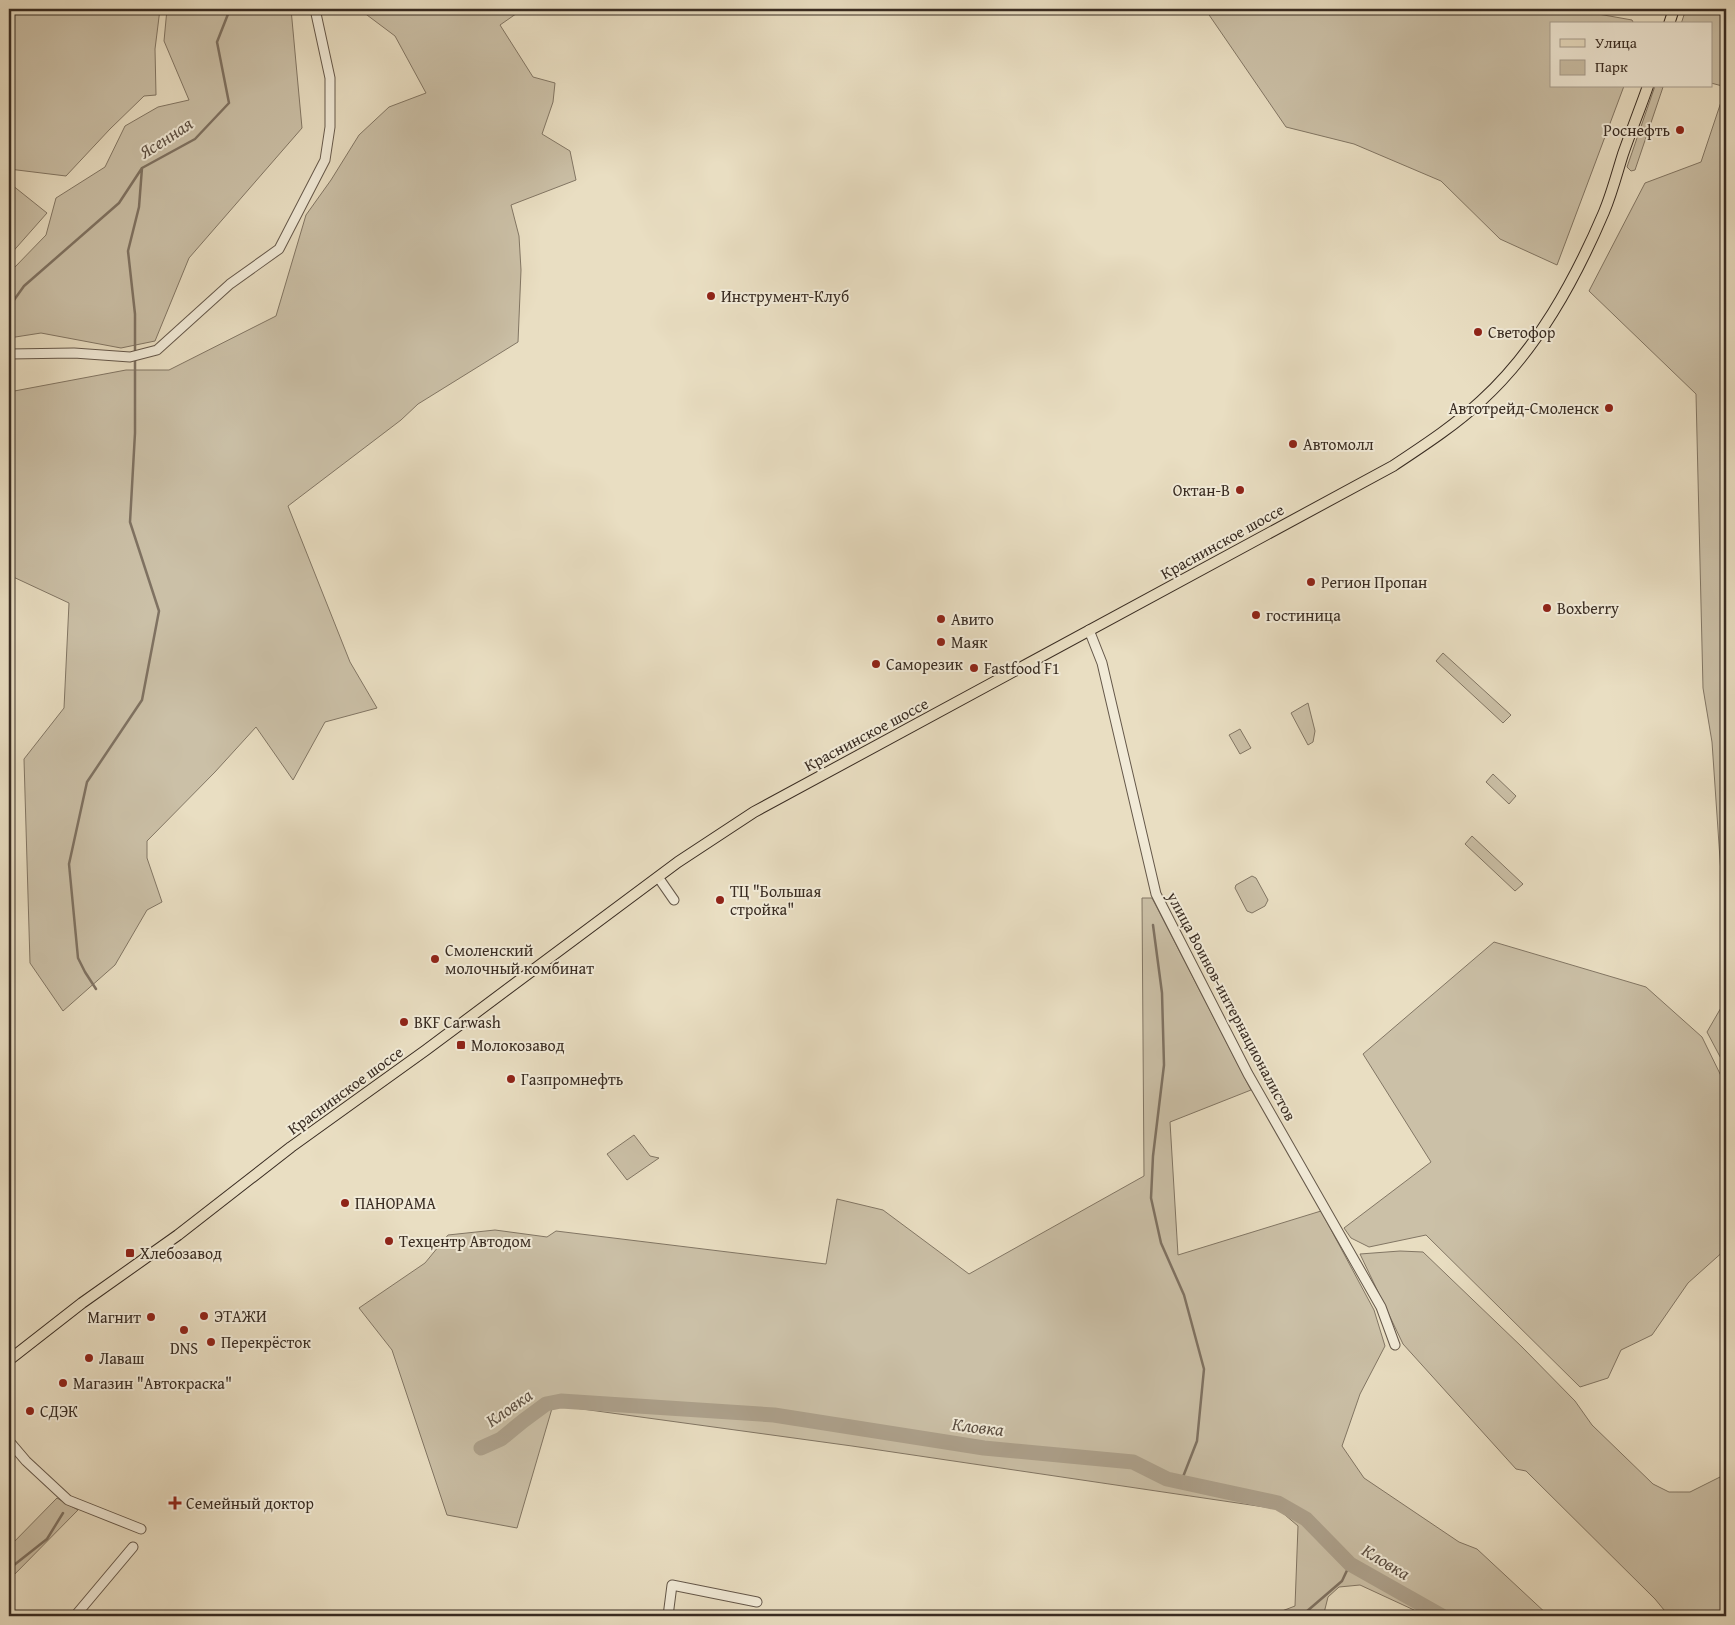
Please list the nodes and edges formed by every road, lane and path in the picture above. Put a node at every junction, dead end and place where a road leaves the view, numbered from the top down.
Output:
1 (315, 9) edge
2 (1674, 9) edge
3 (1670, 22) edge
4 (1647, 88) edge
5 (9, 354) edge
6 (1089, 630) junction
7 (658, 877) junction
8 (674, 900) dead end
9 (1395, 1345) dead end
10 (9, 1360) edge
11 (9, 1440) edge
12 (141, 1528) dead end
13 (133, 1547) dead end
14 (757, 1602) dead end
15 (75, 1616) edge
16 (668, 1616) edge

1 - 5 street
2 - 3 main road
4 - 6 main road, Краснинское шоссе
6 - 7 main road, Краснинское шоссе
6 - 9 street, улица Воинов-интернационалистов
7 - 8 street
7 - 10 main road, Краснинское шоссе
11 - 12 street
13 - 15 street
14 - 16 street

